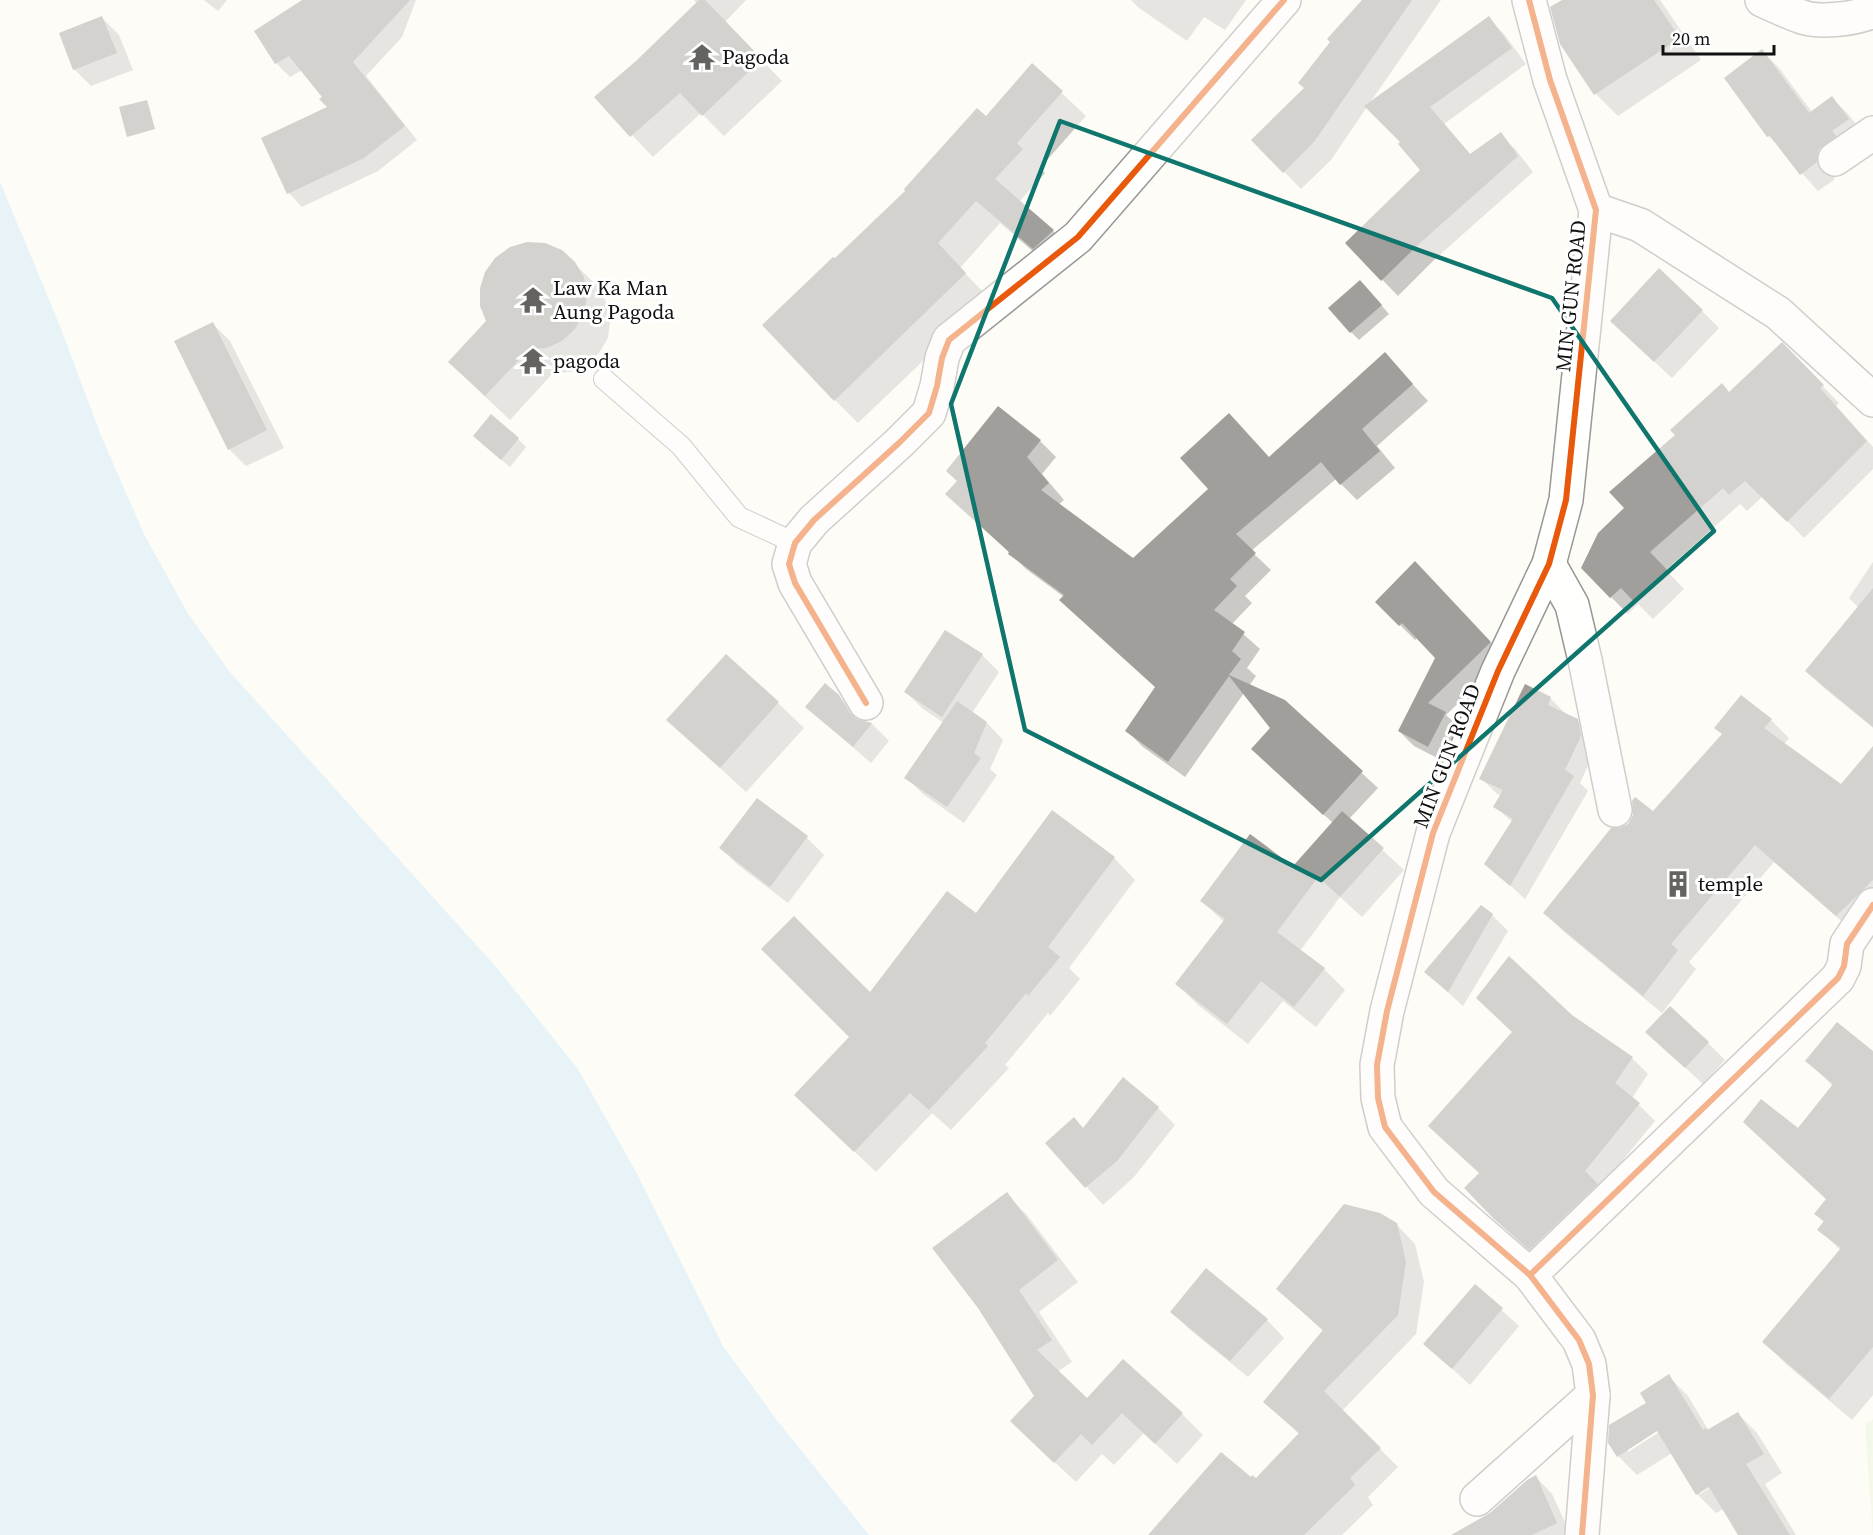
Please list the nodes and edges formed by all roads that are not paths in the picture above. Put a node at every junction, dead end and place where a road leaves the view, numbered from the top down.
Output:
1 (1284, 0) edge
2 (1529, 0) edge
3 (1762, 0) edge
4 (1873, 11) edge
5 (1873, 133) edge
6 (1835, 159) dead end
7 (1596, 210) junction
8 (604, 379) dead end
9 (1873, 400) edge
10 (795, 543) junction
11 (1550, 564) junction
12 (866, 703) dead end
13 (1615, 810) dead end
14 (1873, 905) edge
15 (1530, 1275) junction
16 (1593, 1395) junction
17 (1477, 1499) dead end
18 (1582, 1535) edge

1 - 10 street
2 - 7 street, MIN GUN ROAD
3 - 4 street
5 - 6 street
7 - 9 street
7 - 11 street, MIN GUN ROAD
8 - 10 lane
10 - 12 street
11 - 13 street
11 - 15 street, MIN GUN ROAD
14 - 15 street
15 - 16 street, MIN GUN ROAD
16 - 17 street
16 - 18 street, MIN GUN ROAD

